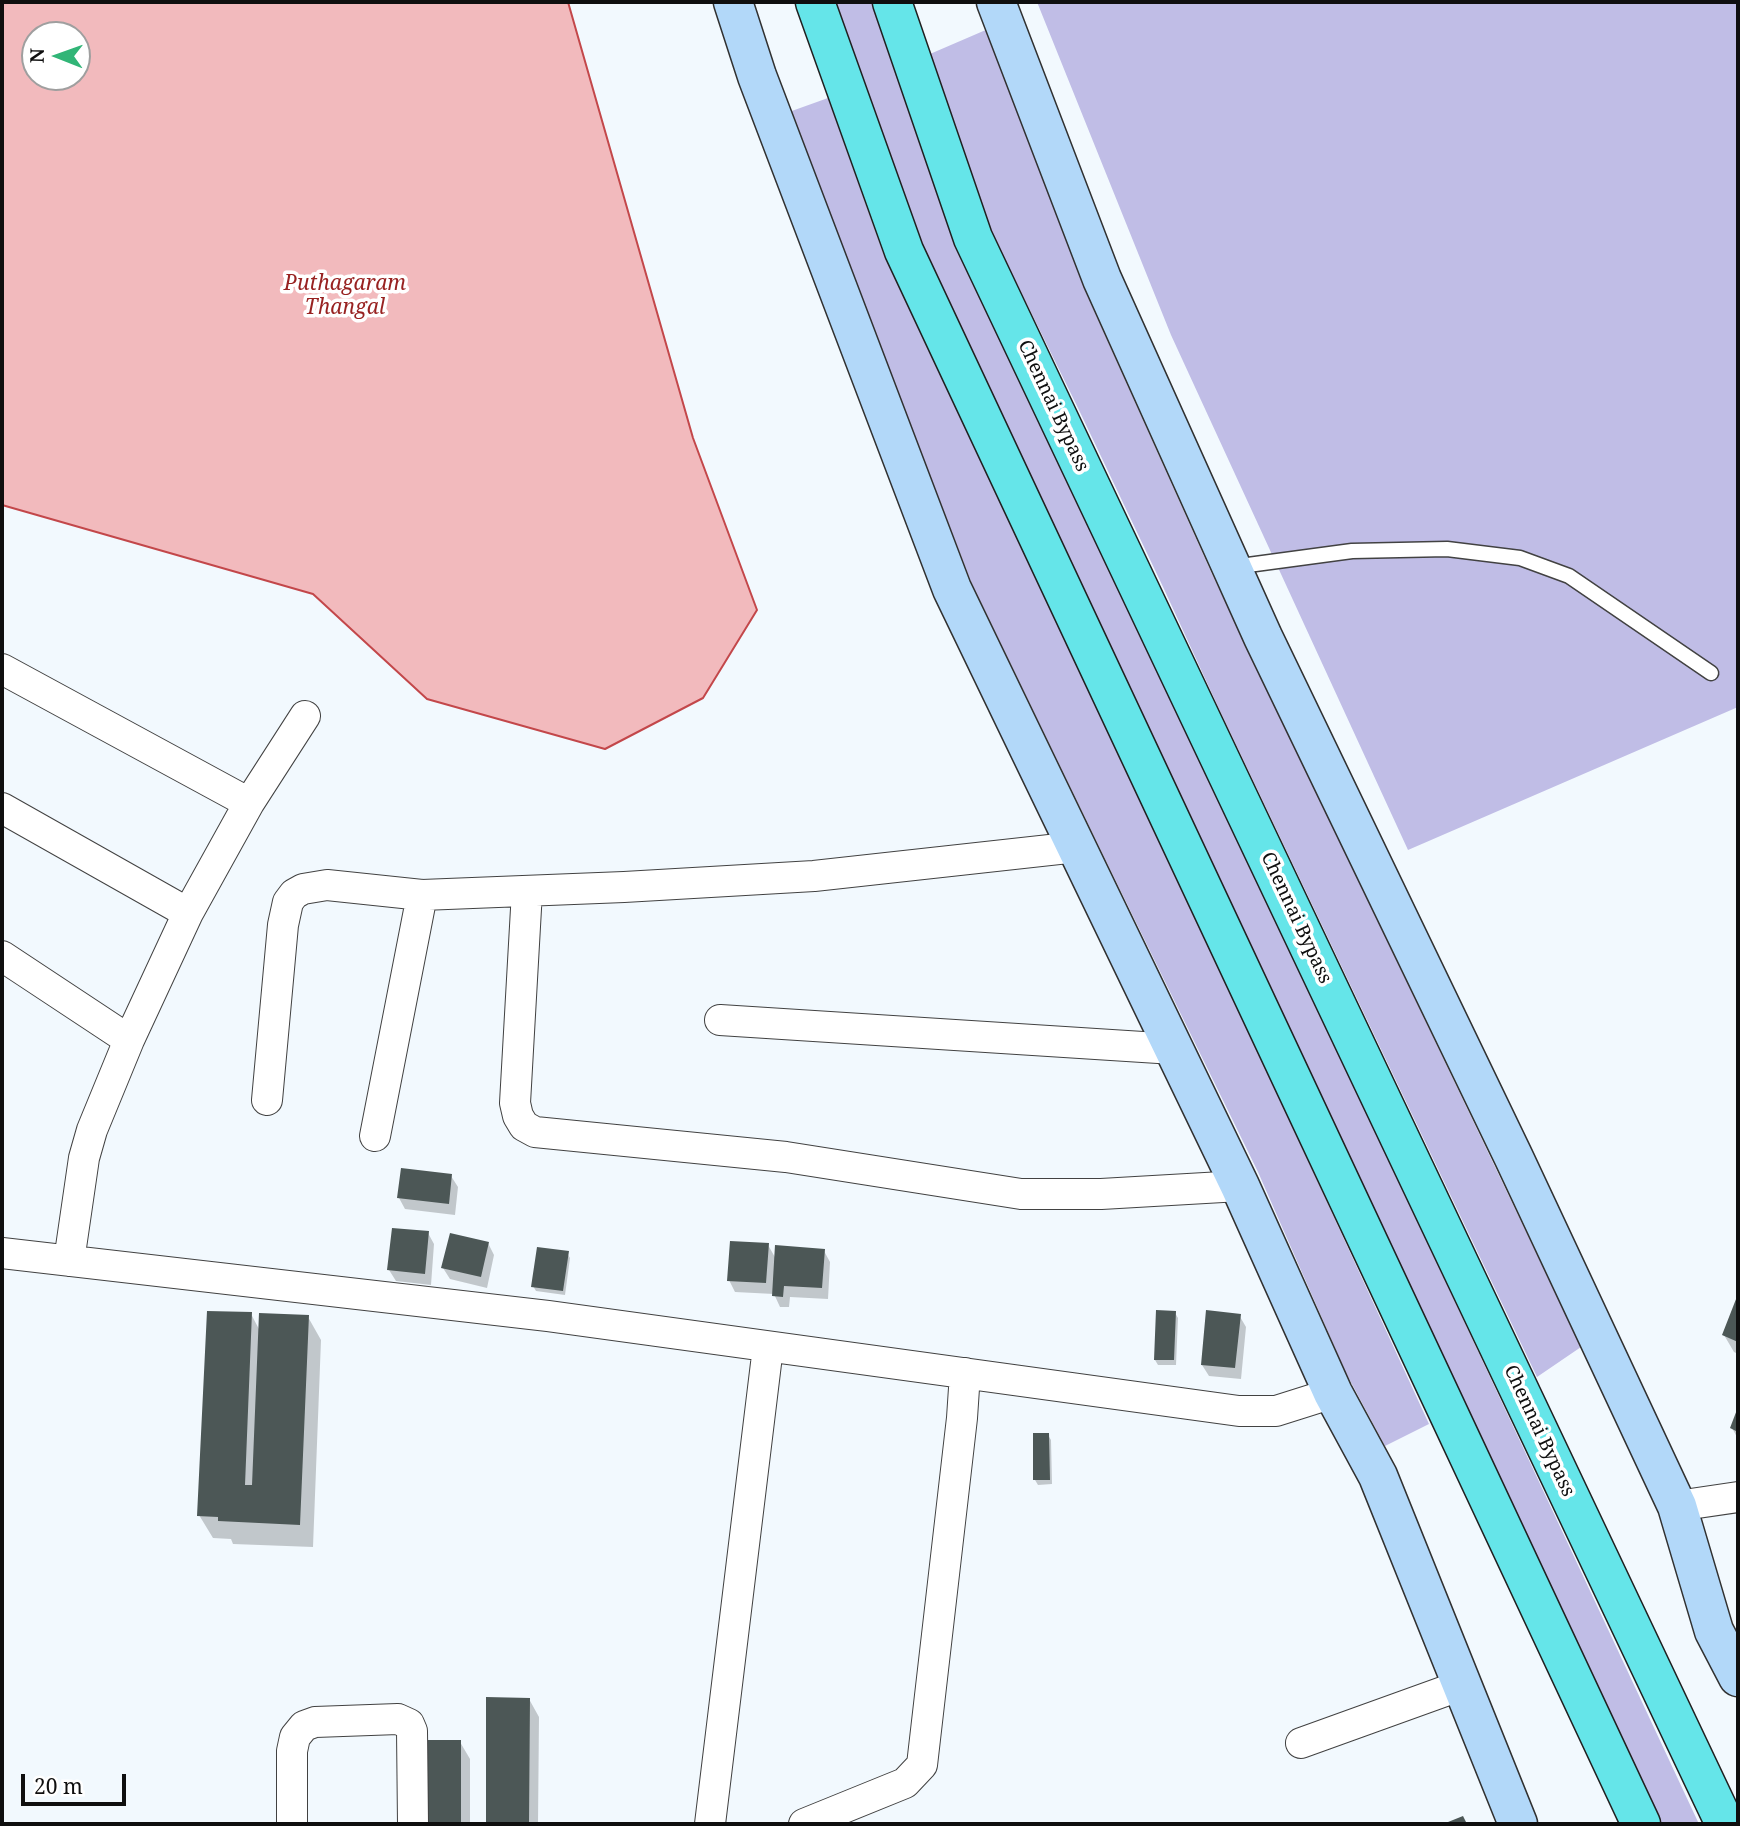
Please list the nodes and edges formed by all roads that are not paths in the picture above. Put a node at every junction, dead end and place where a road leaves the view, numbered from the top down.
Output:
1 (733, 2) edge
2 (815, 2) edge
3 (892, 2) edge
4 (996, 2) edge
5 (1231, 567) junction
6 (2, 669) edge
7 (1711, 673) dead end
8 (304, 716) dead end
9 (250, 803) junction
10 (2, 808) edge
11 (1077, 847) junction
12 (527, 891) junction
13 (422, 895) junction
14 (188, 913) junction
15 (2, 956) edge
16 (720, 1020) dead end
17 (129, 1040) junction
18 (1174, 1049) junction
19 (267, 1100) dead end
20 (375, 1136) dead end
21 (1240, 1186) junction
22 (2, 1253) edge
23 (69, 1261) junction
24 (768, 1347) junction
25 (965, 1373) junction
26 (1333, 1393) junction
27 (1738, 1497) edge
28 (1677, 1506) junction
29 (1726, 1629) edge
30 (1738, 1676) edge
31 (1462, 1685) junction
32 (1301, 1743) dead end
33 (292, 1824) edge
34 (413, 1824) edge
35 (710, 1824) edge
36 (804, 1824) edge
37 (1518, 1824) edge
38 (1642, 1824) edge
39 (1725, 1824) edge

1 - 11 street
2 - 38 highway
3 - 39 highway, Chennai Bypass
4 - 5 street
5 - 7 lane
5 - 28 street
6 - 9 street
8 - 9 street
9 - 14 street
10 - 14 street
11 - 12 street
11 - 18 street
12 - 13 street
12 - 21 street
13 - 19 street
13 - 20 street
14 - 17 street
15 - 17 street
16 - 18 street
17 - 23 street
18 - 21 street
21 - 26 street
22 - 23 street
23 - 24 street
24 - 25 street
24 - 35 street
25 - 26 street
25 - 36 street
26 - 31 street
27 - 28 street
28 - 29 street
29 - 30 street
31 - 32 street
31 - 37 street
33 - 34 street

